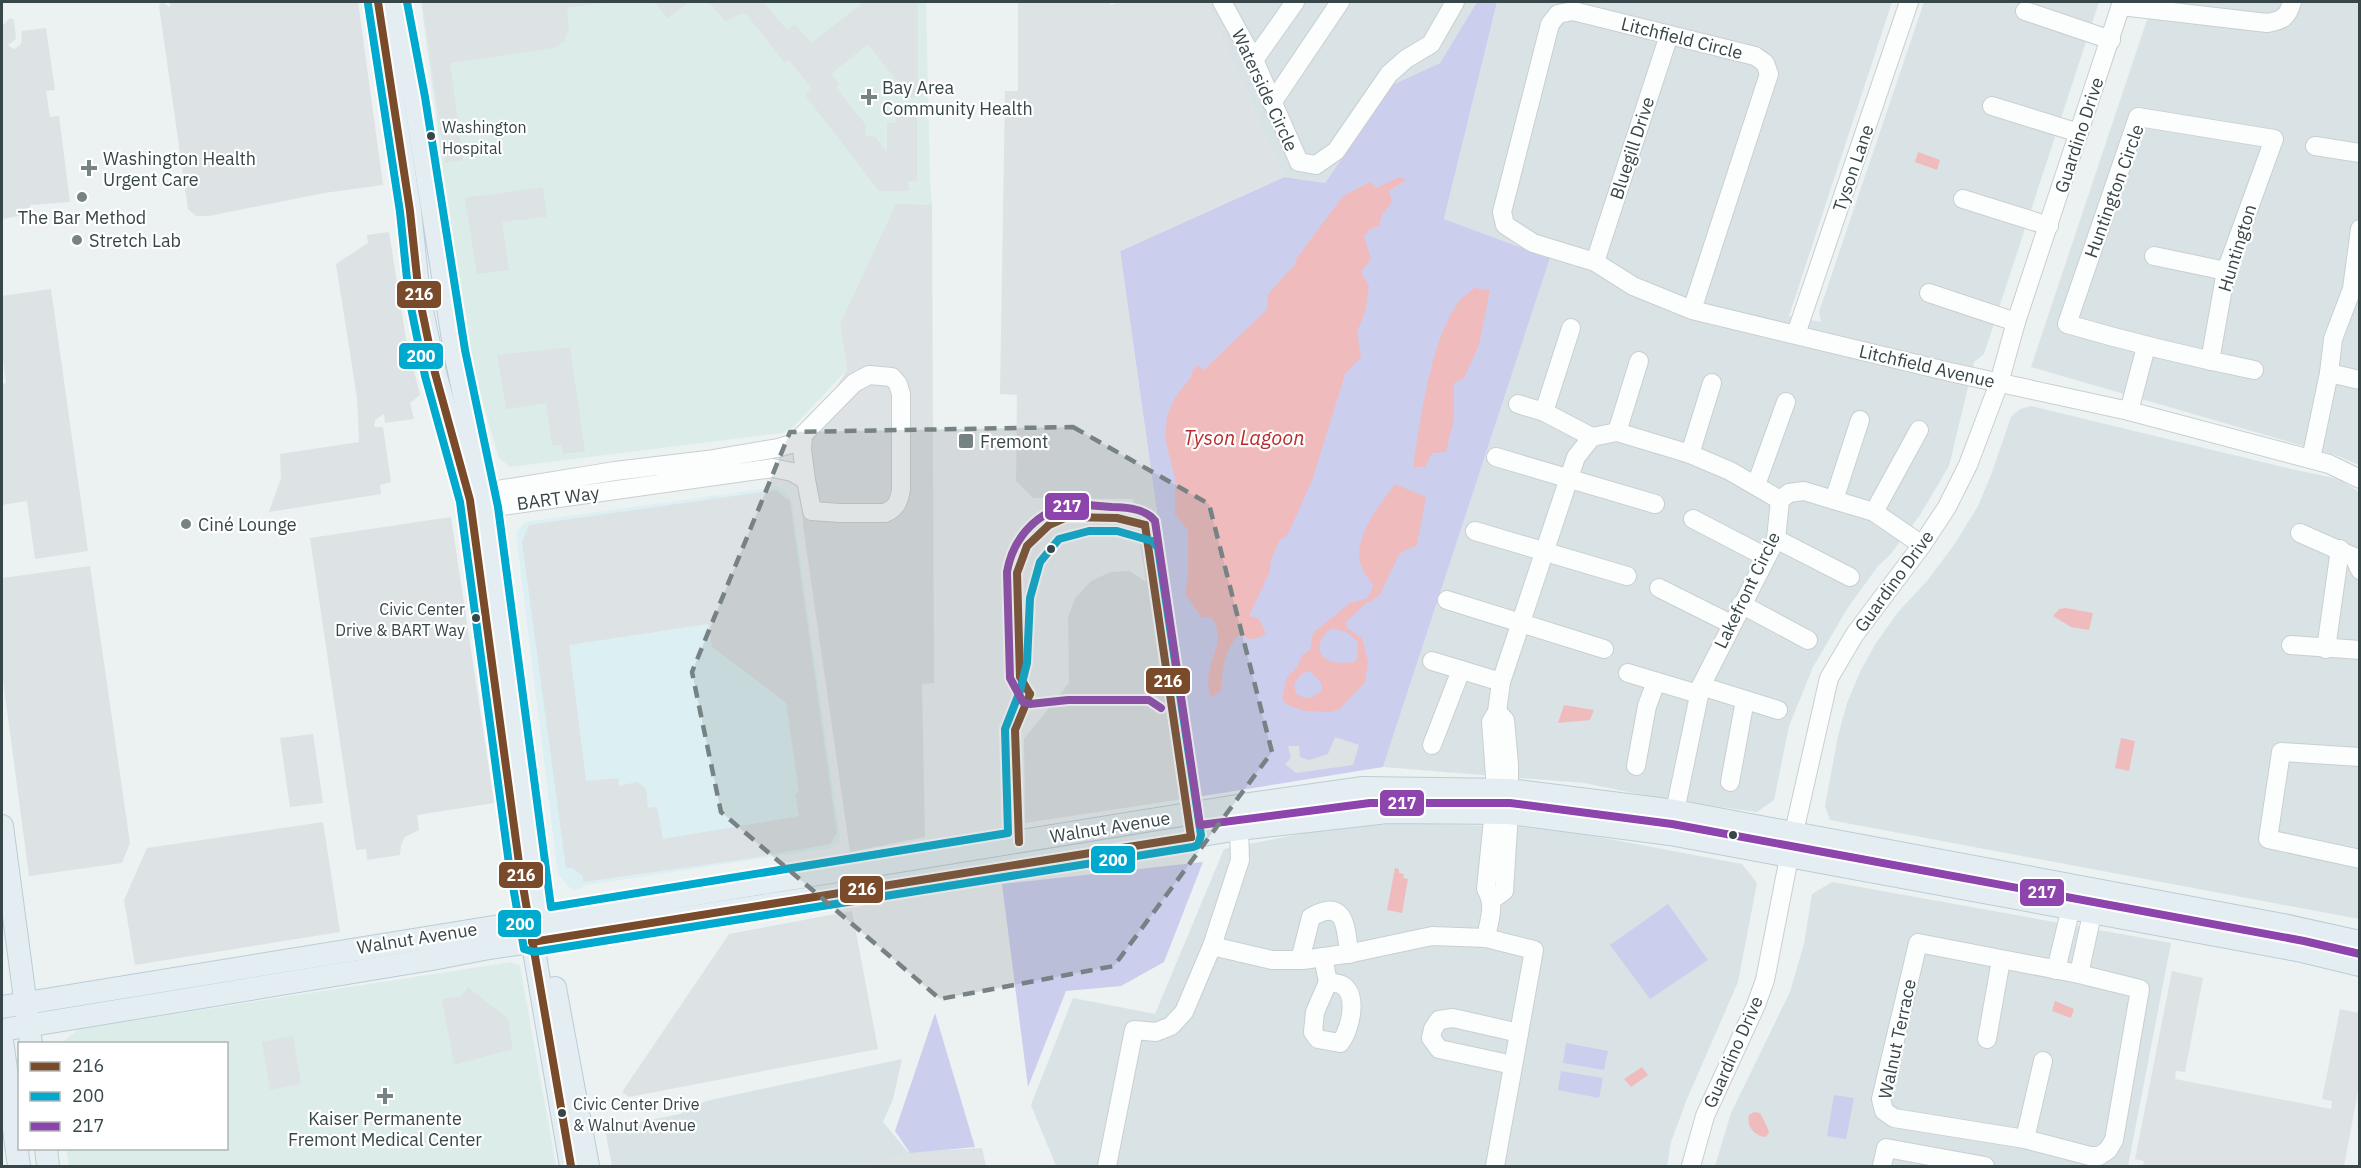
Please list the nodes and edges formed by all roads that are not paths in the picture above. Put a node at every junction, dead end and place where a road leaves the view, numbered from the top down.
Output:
1 (392, 2) edge
2 (1222, 2) edge
3 (1295, 2) edge
4 (1340, 2) edge
5 (1455, 2) edge
6 (1909, 2) edge
7 (2292, 2) edge
8 (2122, 4) edge
9 (2025, 11) dead end
10 (1670, 35) junction
11 (2111, 40) junction
12 (1254, 60) junction
13 (1272, 103) junction
14 (1992, 106) dead end
15 (2079, 133) junction
16 (2274, 139) joint
17 (2315, 146) dead end
18 (2360, 153) edge
19 (1963, 199) dead end
20 (1505, 225) joint
21 (2049, 226) junction
22 (2360, 229) edge
23 (2154, 256) dead end
24 (1595, 262) junction
25 (2226, 272) junction
26 (1929, 293) dead end
27 (1692, 310) junction
28 (2016, 322) junction
29 (1571, 328) dead end
30 (1796, 334) junction
31 (2146, 347) junction
32 (1639, 360) dead end
33 (2210, 361) junction
34 (2254, 370) dead end
35 (2329, 373) junction
36 (2360, 380) edge
37 (1712, 383) dead end
38 (1999, 383) junction
39 (1786, 402) dead end
40 (1518, 404) dead end
41 (2129, 411) junction
42 (1544, 412) junction
43 (1860, 420) dead end
44 (1919, 430) dead end
45 (1617, 432) junction
46 (803, 435) junction
47 (1592, 437) junction
48 (1690, 454) junction
49 (1496, 457) dead end
50 (2311, 459) junction
51 (2360, 478) edge
52 (1570, 479) junction
53 (806, 480) junction
54 (1756, 485) junction
55 (481, 500) junction
56 (1780, 500) junction
57 (1834, 500) junction
58 (1655, 504) dead end
59 (1874, 513) junction
60 (1693, 519) dead end
61 (1475, 531) dead end
62 (2300, 533) dead end
63 (1776, 539) junction
64 (1922, 545) junction
65 (2340, 549) junction
66 (1546, 552) junction
67 (1766, 557) junction
68 (2360, 570) edge
69 (1627, 576) dead end
70 (1850, 577) dead end
71 (1659, 588) dead end
72 (1448, 600) dead end
73 (1741, 604) junction
74 (1522, 623) junction
75 (1731, 624) junction
76 (1808, 640) dead end
77 (2291, 645) dead end
78 (1604, 649) dead end
79 (2326, 649) junction
80 (2360, 650) edge
81 (1432, 661) dead end
82 (1461, 670) junction
83 (1628, 673) dead end
84 (1501, 682) junction
85 (1656, 682) junction
86 (1699, 690) junction
87 (1745, 700) junction
88 (1778, 710) dead end
89 (1432, 745) dead end
90 (2360, 757) edge
91 (1636, 766) dead end
92 (1730, 782) dead end
93 (1503, 790) junction
94 (1675, 811) junction
95 (1502, 813) junction
96 (2, 826) edge
97 (1239, 828) junction
98 (1794, 832) junction
99 (1789, 856) junction
100 (2360, 859) edge
101 (2084, 900) junction
102 (537, 930) junction
103 (1486, 938) junction
104 (2360, 942) edge
105 (1212, 946) junction
106 (1349, 954) junction
107 (1323, 957) junction
108 (1300, 960) junction
109 (2001, 960) junction
110 (2360, 965) edge
111 (2056, 970) junction
112 (2079, 975) junction
113 (1328, 982) dead end
114 (2, 1007) edge
115 (28, 1024) edge
116 (2, 1030) edge
117 (1519, 1032) junction
118 (1987, 1039) dead end
119 (2, 1040) edge
120 (2043, 1061) dead end
121 (1513, 1065) junction
122 (2025, 1139) junction
123 (46, 1150) edge
124 (19, 1167) edge
125 (48, 1167) edge
126 (570, 1167) edge
127 (588, 1167) edge
128 (1107, 1167) edge
129 (1495, 1167) edge
130 (1691, 1167) edge
131 (1882, 1167) edge
132 (1985, 1167) edge

1 - 55 main road
2 - 12 street, Waterside Circle
3 - 12 street
4 - 13 street
5 - 13 street, Waterside Circle
6 - 30 street, Tyson Lane
7 - 8 street
8 - 11 street, Guardino Drive
9 - 11 street
10 - 20 street, Litchfield Circle
10 - 24 street, Bluegill Drive
10 - 27 street, Litchfield Circle
11 - 15 street, Guardino Drive
12 - 13 street, Waterside Circle
14 - 15 street
15 - 21 street, Guardino Drive
16 - 25 street, Huntington
16 - 31 street, Huntington Circle
17 - 18 street
19 - 21 street
20 - 24 street, Litchfield Avenue
21 - 28 street, Guardino Drive
22 - 35 street
23 - 25 street
24 - 27 street, Litchfield Avenue
25 - 33 street, Huntington
26 - 28 street
27 - 30 street, Litchfield Avenue
28 - 38 street, Guardino Drive
29 - 42 street
30 - 38 street, Litchfield Avenue
31 - 33 street
31 - 41 street
32 - 45 street
33 - 34 street
35 - 36 street
35 - 50 street
37 - 48 street
38 - 41 street, Litchfield Avenue
38 - 64 street, Guardino Drive
39 - 54 street
40 - 42 street
41 - 50 street, Litchfield Avenue
42 - 47 street
43 - 57 street
44 - 59 street
45 - 47 street
45 - 48 street
46 - 53 street, BART Way
46 - 53 street, BART Way
46 - 55 street, BART Way
47 - 52 street
48 - 54 street
49 - 52 street
50 - 51 street, Litchfield Avenue
52 - 58 street
52 - 66 street
53 - 55 street, BART Way
54 - 56 street
55 - 102 main road
56 - 57 street
56 - 63 street, Lakefront Circle
57 - 59 street
59 - 64 street
60 - 67 street
61 - 66 street
62 - 65 street
63 - 67 street, Lakefront Circle
63 - 70 street
64 - 98 street, Guardino Drive
65 - 68 street
65 - 79 street
66 - 69 street
66 - 74 street
67 - 73 street, Lakefront Circle
71 - 75 street
72 - 74 street
73 - 75 street, Lakefront Circle
73 - 76 street
74 - 78 street
74 - 84 street
75 - 86 street, Lakefront Circle
77 - 79 street
79 - 80 street
81 - 82 street
82 - 84 street
82 - 89 street
83 - 85 street
84 - 93 street
85 - 86 street
85 - 91 street
86 - 87 street
86 - 94 street, Lakefront Circle
87 - 88 street
87 - 92 street
90 - 100 street
93 - 94 main road, Walnut Avenue
93 - 95 street
93 - 102 main road, Walnut Avenue
94 - 98 main road, Walnut Avenue
95 - 97 main road, Walnut Avenue
95 - 99 main road, Walnut Avenue
95 - 103 street
96 - 115 main road
97 - 102 main road, Walnut Avenue
97 - 105 street
98 - 99 street, Guardino Drive
98 - 101 main road, Walnut Avenue
99 - 101 main road, Walnut Avenue
99 - 130 street, Guardino Drive
101 - 104 main road, Walnut Avenue
101 - 110 main road, Walnut Avenue
101 - 111 street
101 - 112 street
102 - 115 main road, Walnut Avenue
102 - 126 main road
102 - 127 main road
103 - 106 street
103 - 117 street
105 - 108 street
105 - 128 street
106 - 107 street
106 - 108 street
107 - 108 street
107 - 113 street
109 - 111 street, Walnut Terrace
109 - 118 street
109 - 122 street, Walnut Terrace
111 - 112 street, Walnut Terrace
112 - 122 street, Walnut Terrace
114 - 115 main road, Walnut Avenue
115 - 116 main road, Walnut Avenue
117 - 121 street
117 - 121 street
119 - 124 main road
120 - 122 street
121 - 129 street
123 - 125 main road
131 - 132 street

